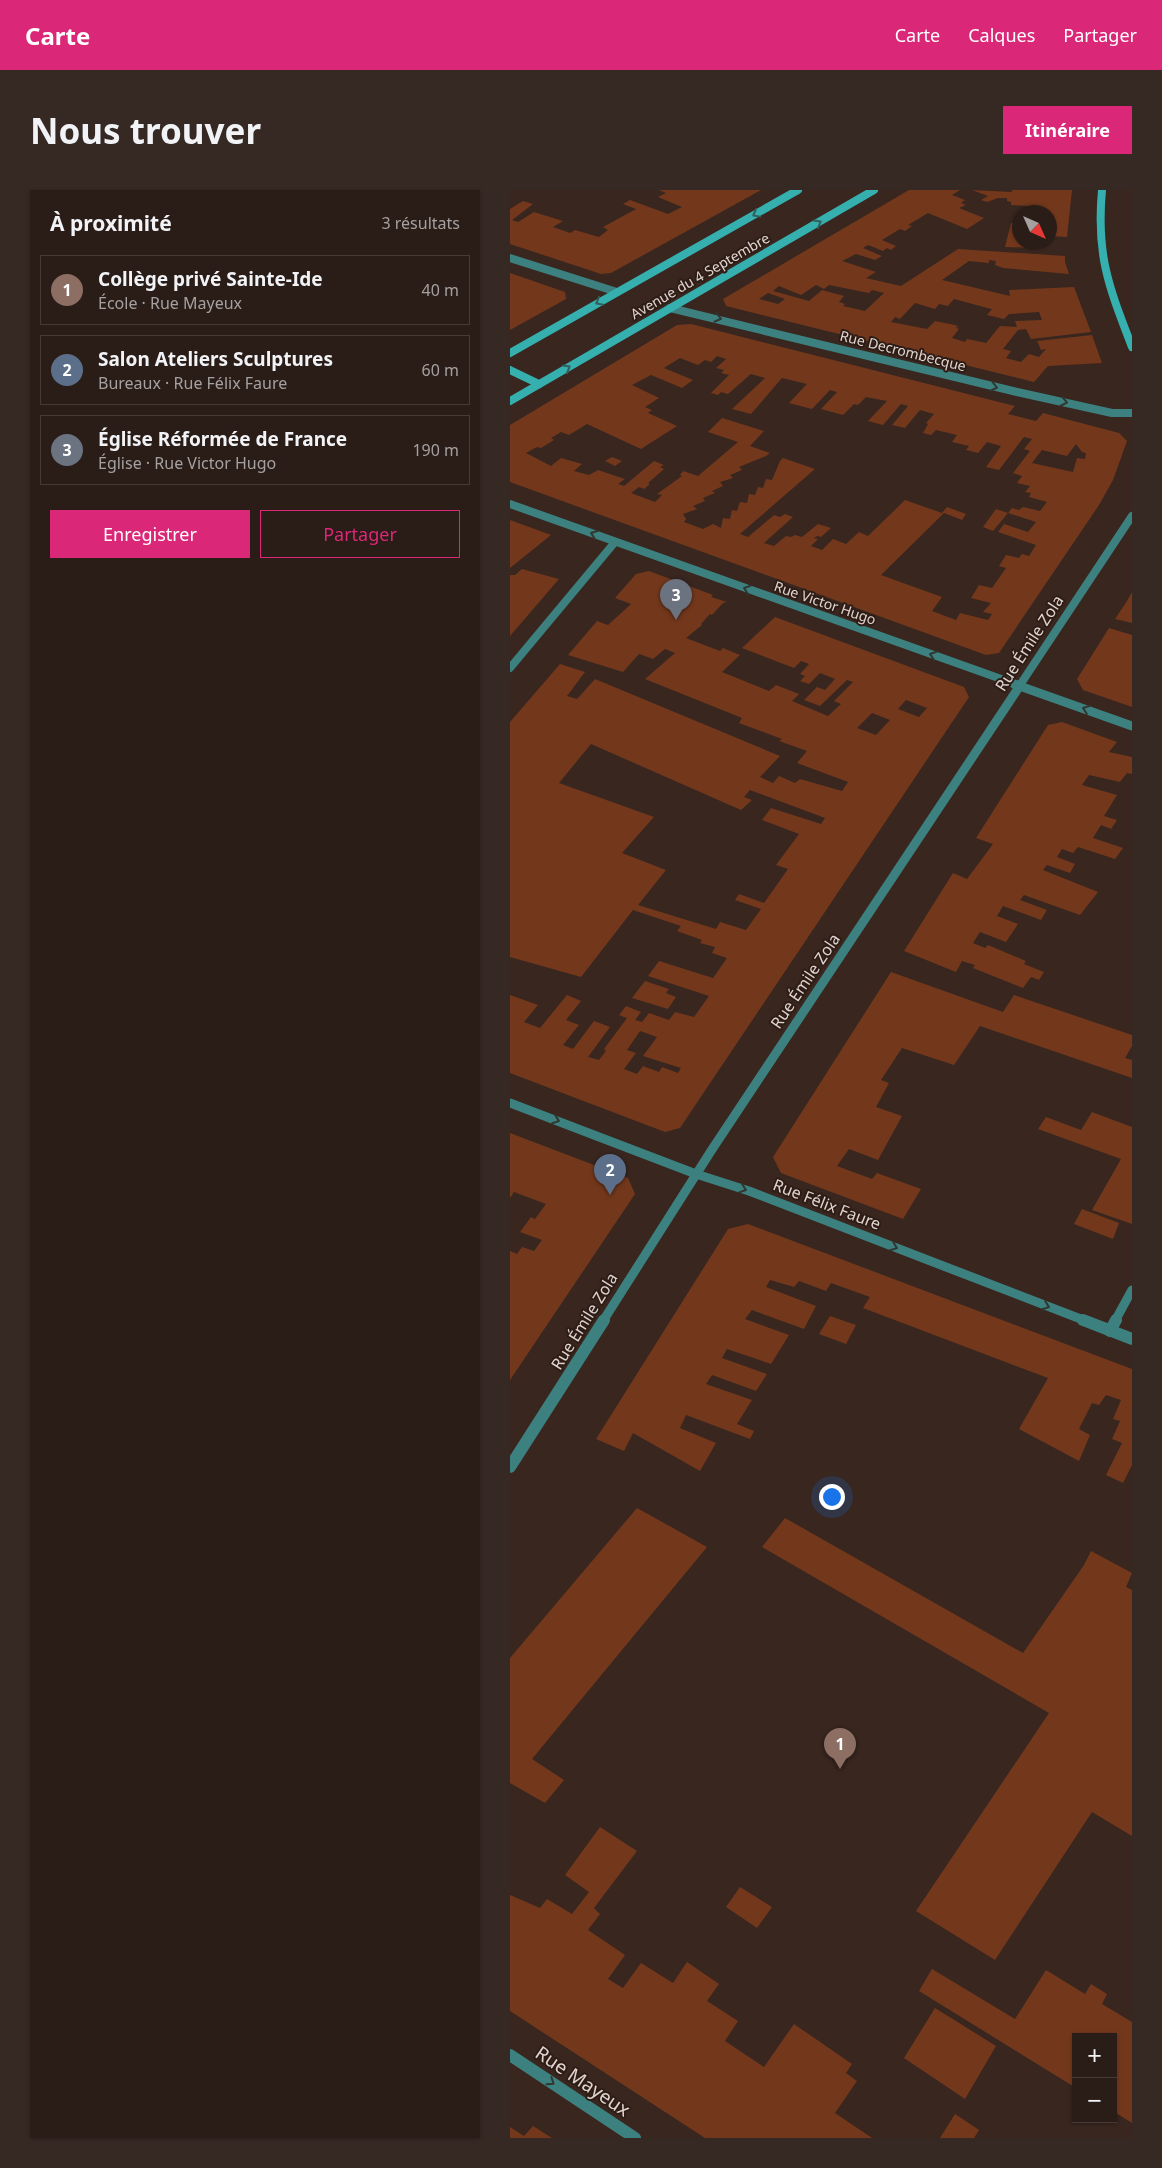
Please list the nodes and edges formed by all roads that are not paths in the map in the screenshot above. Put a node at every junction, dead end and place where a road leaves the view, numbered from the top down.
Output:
1 (798, 190) edge
2 (874, 190) edge
3 (1102, 190) edge
4 (510, 258) edge
5 (617, 292) junction
6 (670, 308) junction
7 (1132, 347) edge
8 (510, 353) edge
9 (510, 370) edge
10 (539, 384) junction
11 (510, 401) edge
12 (1132, 413) edge
13 (510, 504) edge
14 (1132, 516) edge
15 (615, 542) junction
16 (510, 668) edge
17 (1020, 686) junction
18 (1132, 726) edge
19 (510, 1103) edge
20 (696, 1174) junction
21 (1132, 1290) edge
22 (1110, 1331) junction
23 (1132, 1339) edge
24 (510, 1467) edge
25 (510, 2054) edge
26 (635, 2138) edge

1 -> 5 main road, Avenue du 4 Septembre
6 -> 2 main road, Avenue du 4 Septembre
3 - 7 main road
4 - 5 street
5 -> 8 main road, Avenue du 4 Septembre
10 -> 6 main road, Avenue du 4 Septembre
6 -> 12 street, Rue Decrombecque
9 - 10 main road
10 - 11 main road, Avenue du 4 Septembre
15 -> 13 street, Rue Victor Hugo
14 - 17 street, Rue Émile Zola
15 - 16 street
17 -> 15 street, Rue Victor Hugo
18 -> 17 street, Rue Victor Hugo
17 - 20 street, Rue Émile Zola
19 -> 20 street, Rue Félix Faure
20 -> 22 street, Rue Félix Faure
20 - 24 street, Rue Émile Zola
21 - 22 street
22 - 23 street, Rue Félix Faure
25 -> 26 street, Rue Mayeux

